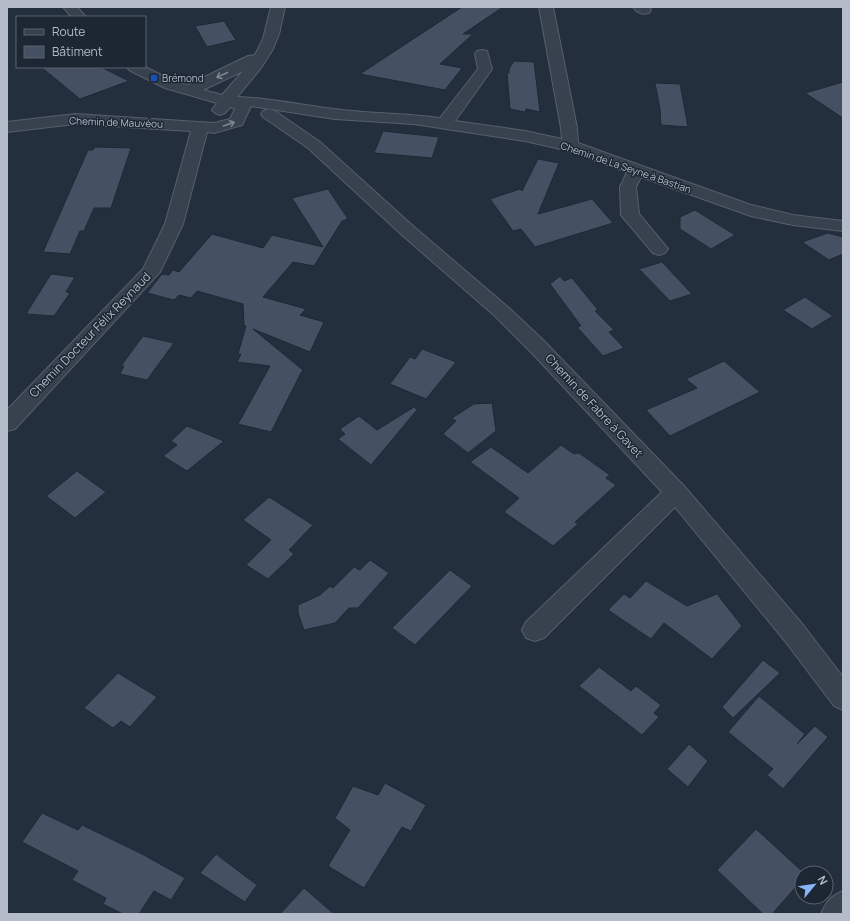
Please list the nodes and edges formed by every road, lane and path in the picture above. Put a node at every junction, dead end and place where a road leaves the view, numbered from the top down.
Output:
1 (70, 7) edge
2 (278, 7) edge
3 (546, 7) edge
4 (78, 16) edge
5 (267, 48) junction
6 (482, 54) dead end
7 (136, 68) edge
8 (188, 91) junction
9 (236, 103) junction
10 (296, 112) junction
11 (268, 114) junction
12 (445, 123) junction
13 (7, 127) edge
14 (200, 128) junction
15 (314, 145) junction
16 (570, 146) junction
17 (637, 169) junction
18 (843, 226) edge
19 (659, 249) dead end
20 (7, 423) edge
21 (676, 492) junction
22 (535, 630) dead end
23 (843, 698) edge
24 (843, 906) edge
25 (836, 914) edge

1 - 4 street
2 - 5 street
3 - 16 street
5 -> 8 street
5 - 9 street
6 - 12 street
7 - 8 street, Chemin de La Seyne à Bastian
8 - 9 street, Chemin de La Seyne à Bastian
9 - 10 street, Chemin de La Seyne à Bastian
9 - 11 street, Chemin de La Seyne à Bastian
9 - 14 street
10 - 11 street, Chemin de La Seyne à Bastian
10 - 12 street, Chemin de La Seyne à Bastian
10 - 15 street, Chemin de Fabre à Gavet
11 - 15 street, Chemin de Fabre à Gavet
12 - 16 street, Chemin de La Seyne à Bastian
13 - 14 street, Chemin de Mauvéou
14 - 20 street, Chemin Docteur Félix Reynaud
15 - 21 street, Chemin de Fabre à Gavet
16 - 17 street, Chemin de La Seyne à Bastian
17 - 18 street, Chemin de La Seyne à Bastian
17 - 19 street
21 - 22 street
21 - 23 street, Chemin de Fabre à Gavet
24 - 25 street

